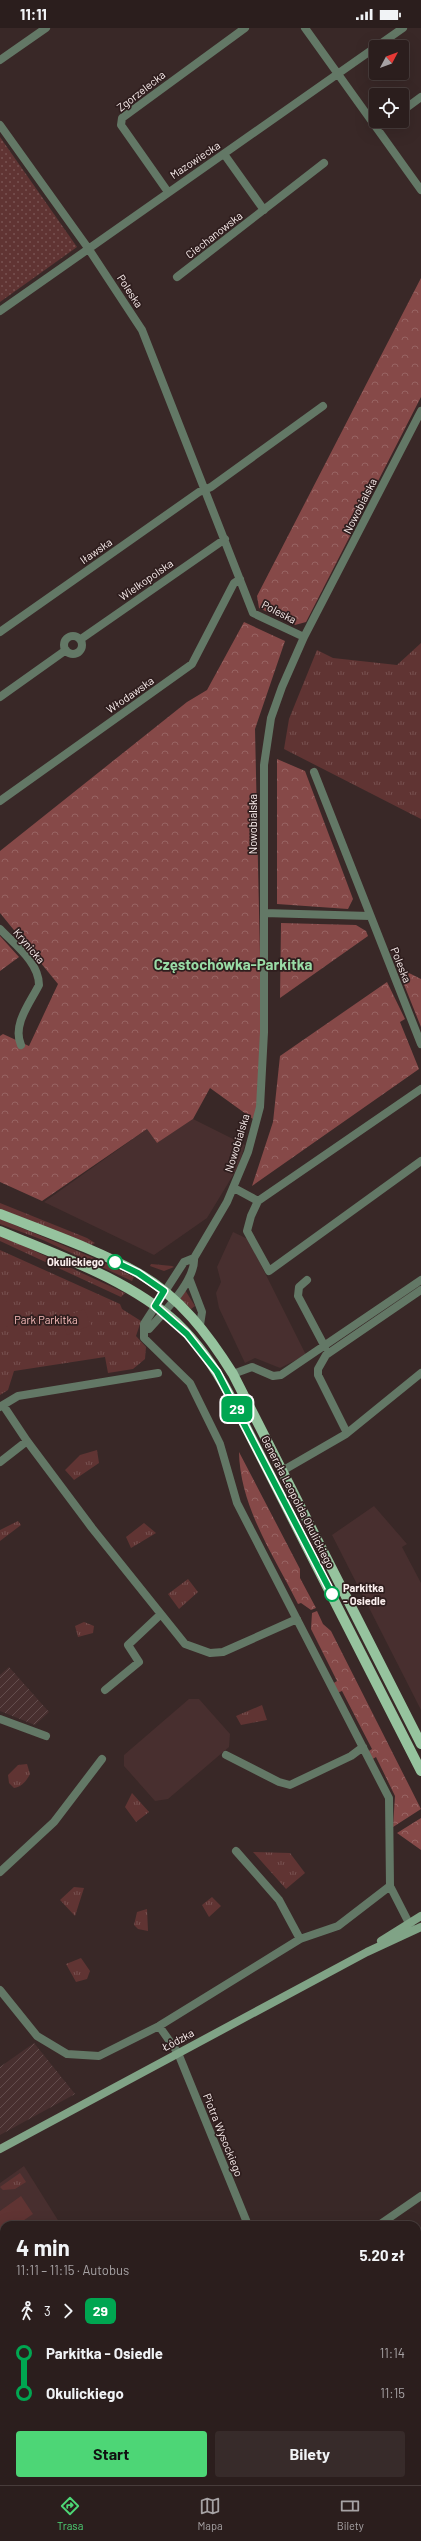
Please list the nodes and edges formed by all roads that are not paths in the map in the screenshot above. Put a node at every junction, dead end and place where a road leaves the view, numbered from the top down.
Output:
1 (46, 28) edge
2 (245, 28) edge
3 (305, 28) edge
4 (403, 28) edge
5 (0, 60) edge
6 (338, 73) junction
7 (421, 97) edge
8 (409, 106) edge
9 (369, 117) edge
10 (0, 125) edge
11 (377, 128) edge
12 (224, 154) junction
13 (324, 163) dead end
14 (421, 190) edge
15 (168, 192) junction
16 (264, 210) junction
17 (88, 248) junction
18 (178, 277) dead end
19 (0, 311) edge
20 (323, 406) dead end
21 (421, 411) edge
22 (206, 489) junction
23 (225, 539) junction
24 (240, 579) junction
25 (0, 632) edge
26 (304, 636) junction
27 (81, 639) junction
28 (66, 650) junction
29 (0, 697) edge
30 (314, 772) dead end
31 (0, 801) edge
32 (264, 913) junction
33 (370, 916) junction
34 (0, 929) edge
35 (421, 1044) edge
36 (21, 1045) dead end
37 (421, 1089) edge
38 (421, 1162) edge
39 (234, 1188) junction
40 (258, 1201) junction
41 (0, 1214) edge
42 (0, 1230) edge
43 (194, 1258) junction
44 (189, 1278) junction
45 (307, 1280) dead end
46 (421, 1280) edge
47 (421, 1290) edge
48 (164, 1291) junction
49 (174, 1300) junction
50 (159, 1309) junction
51 (200, 1325) junction
52 (325, 1346) junction
53 (158, 1373) dead end
54 (421, 1373) edge
55 (233, 1374) junction
56 (2, 1406) edge
57 (348, 1433) junction
58 (27, 1441) junction
59 (0, 1462) edge
60 (282, 1471) junction
61 (161, 1614) junction
62 (297, 1619) junction
63 (105, 1690) dead end
64 (0, 1719) edge
65 (46, 1736) dead end
66 (421, 1744) edge
67 (363, 1747) junction
68 (226, 1755) dead end
69 (102, 1759) dead end
70 (421, 1771) edge
71 (236, 1851) dead end
72 (0, 1872) edge
73 (390, 1886) junction
74 (421, 1916) edge
75 (408, 1922) junction
76 (421, 1928) edge
77 (413, 1932) junction
78 (300, 1939) junction
79 (367, 1952) junction
80 (0, 1990) edge
81 (159, 2026) junction
82 (178, 2053) junction
83 (0, 2148) edge
84 (421, 2196) edge
85 (246, 2221) edge
86 (385, 2221) edge

1 - 5 street
2 - 15 street, Zgorzelecka
3 - 6 street
4 - 6 street, Mazowiecka
6 - 9 street
6 - 12 street, Mazowiecka
7 - 8 street
10 - 17 street, Poleska
11 - 14 street
12 - 15 street, Mazowiecka
12 - 16 street
13 - 16 street, Ciechanowska
15 - 17 street, Mazowiecka
16 - 18 street, Ciechanowska
17 - 19 street, Mazowiecka
17 - 22 street, Poleska
20 - 22 street
21 - 26 street, Nowobialska
22 - 23 street, Poleska
22 - 25 street, Iławska
23 - 24 street, Poleska
23 - 27 street, Wielkopolska
24 - 26 street, Poleska
24 - 31 street, Włodawska
26 - 32 street, Nowobialska
27 - 28 street, Wielkopolska
27 - 28 street, Wielkopolska
28 - 29 street, Wielkopolska
30 - 33 street, Poleska
32 - 33 street
32 - 39 street, Nowobialska
33 - 35 street, Poleska
34 - 36 street, Krynicka
37 - 40 street
38 - 40 street
39 - 40 street
39 - 43 street, Nowobialska
41 - 48 main road, Generała Leopolda Okulickiego
42 - 50 main road, Generała Leopolda Okulickiego
43 - 44 street, Nowobialska
43 - 48 street, Nowobialska
44 - 49 street, Nowobialska
44 - 51 street
45 - 52 street
46 - 52 street
47 - 57 street
48 - 49 main road, Generała Leopolda Okulickiego
48 - 50 street, Nowobialska
49 - 50 street, Nowobialska
49 - 51 main road, Generała Leopolda Okulickiego
50 - 62 street
50 - 70 main road, Generała Leopolda Okulickiego
51 - 55 main road, Generała Leopolda Okulickiego
52 - 55 street
53 - 56 street
54 - 57 street
55 - 60 main road, Generała Leopolda Okulickiego
56 - 58 street
57 - 60 street
58 - 59 street
58 - 61 street
60 - 66 main road, Generała Leopolda Okulickiego
61 - 62 street
61 - 63 street
62 - 67 street
64 - 65 street
67 - 68 street
67 - 73 street
69 - 72 street
71 - 78 street
73 - 75 street
73 - 78 street
74 - 75 street, Łódzka
75 - 77 street
75 - 79 street, Łódzka
76 - 77 street, Łódzka
77 - 79 street, Łódzka
78 - 81 street
79 - 82 street, Łódzka
80 - 81 street
81 - 82 street, Piotra Wysockiego
82 - 83 street, Łódzka
82 - 85 street, Piotra Wysockiego
84 - 86 street

